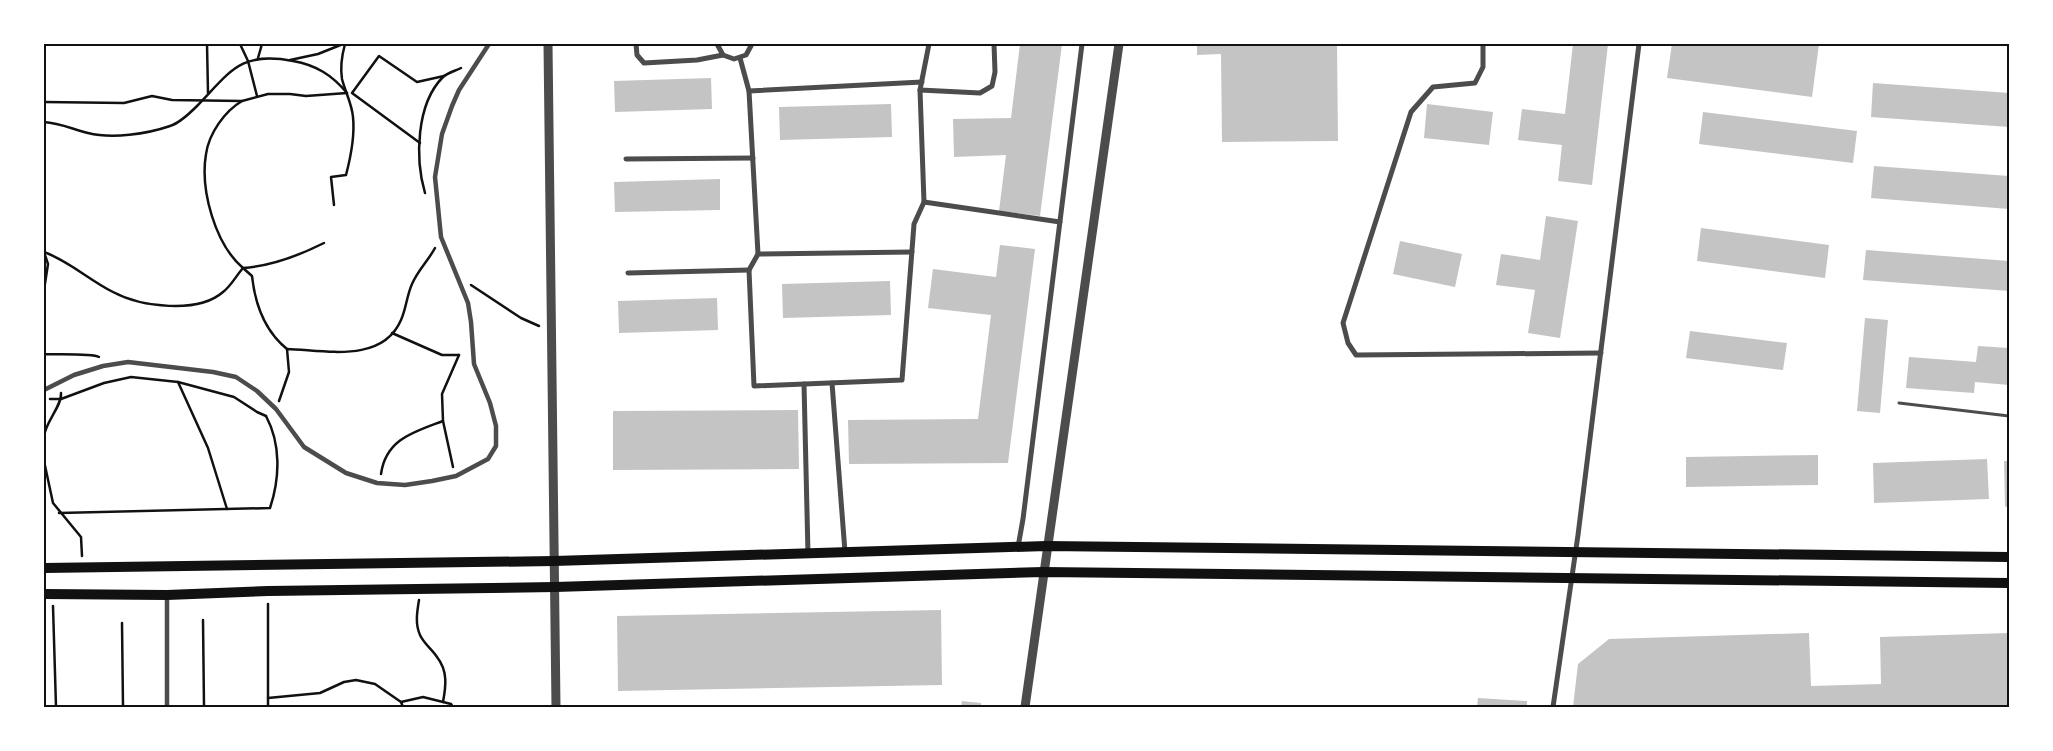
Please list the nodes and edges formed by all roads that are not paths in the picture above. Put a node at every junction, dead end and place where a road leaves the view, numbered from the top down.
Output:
1 (489, 44) edge
2 (548, 44) edge
3 (636, 44) edge
4 (716, 44) edge
5 (752, 44) edge
6 (929, 44) edge
7 (994, 44) edge
8 (1082, 44) edge
9 (1120, 44) edge
10 (1483, 44) edge
11 (1639, 44) edge
12 (723, 55) junction
13 (740, 58) junction
14 (922, 82) junction
15 (920, 90) junction
16 (749, 91) junction
17 (753, 158) junction
18 (626, 159) dead end
19 (924, 202) junction
20 (1060, 222) junction
21 (912, 252) junction
22 (758, 254) junction
23 (749, 270) junction
24 (628, 273) dead end
25 (1600, 353) junction
26 (832, 383) junction
27 (804, 384) junction
28 (44, 390) edge
29 (1899, 403) dead end
30 (2009, 416) edge
31 (1046, 546) junction
32 (1018, 547) junction
33 (845, 552) junction
34 (1576, 552) junction
35 (808, 554) junction
36 (2009, 557) edge
37 (554, 561) junction
38 (44, 568) edge
39 (1043, 572) junction
40 (1572, 578) junction
41 (2009, 582) edge
42 (555, 587) junction
43 (48, 594) edge
44 (166, 595) junction
45 (167, 707) edge
46 (556, 707) edge
47 (1025, 707) edge
48 (1553, 707) edge

1 - 28 street
2 - 37 street
3 - 12 street
4 - 12 street
5 - 13 street
6 - 14 street
7 - 15 street
8 - 20 street
9 - 31 street
10 - 25 street
11 - 25 street
12 - 13 street
13 - 16 street
14 - 15 street
14 - 16 street
15 - 19 street
16 - 17 street
17 - 18 street
17 - 22 street
19 - 20 street
19 - 21 street
20 - 32 street
21 - 22 street
21 - 26 street
22 - 23 street
23 - 24 street
23 - 27 street
25 - 34 street
26 - 27 street
26 - 33 street
27 - 35 street
29 - 30 lane
31 - 32 main road
31 - 34 main road
31 - 39 street
32 - 33 main road
33 - 35 main road
34 - 36 main road
34 - 40 street
35 - 37 main road
37 - 38 main road
37 - 42 street
39 - 40 main road
39 - 42 main road
39 - 47 street
40 - 41 main road
40 - 48 street
42 - 44 main road
42 - 46 street
43 - 44 main road
44 - 45 street

